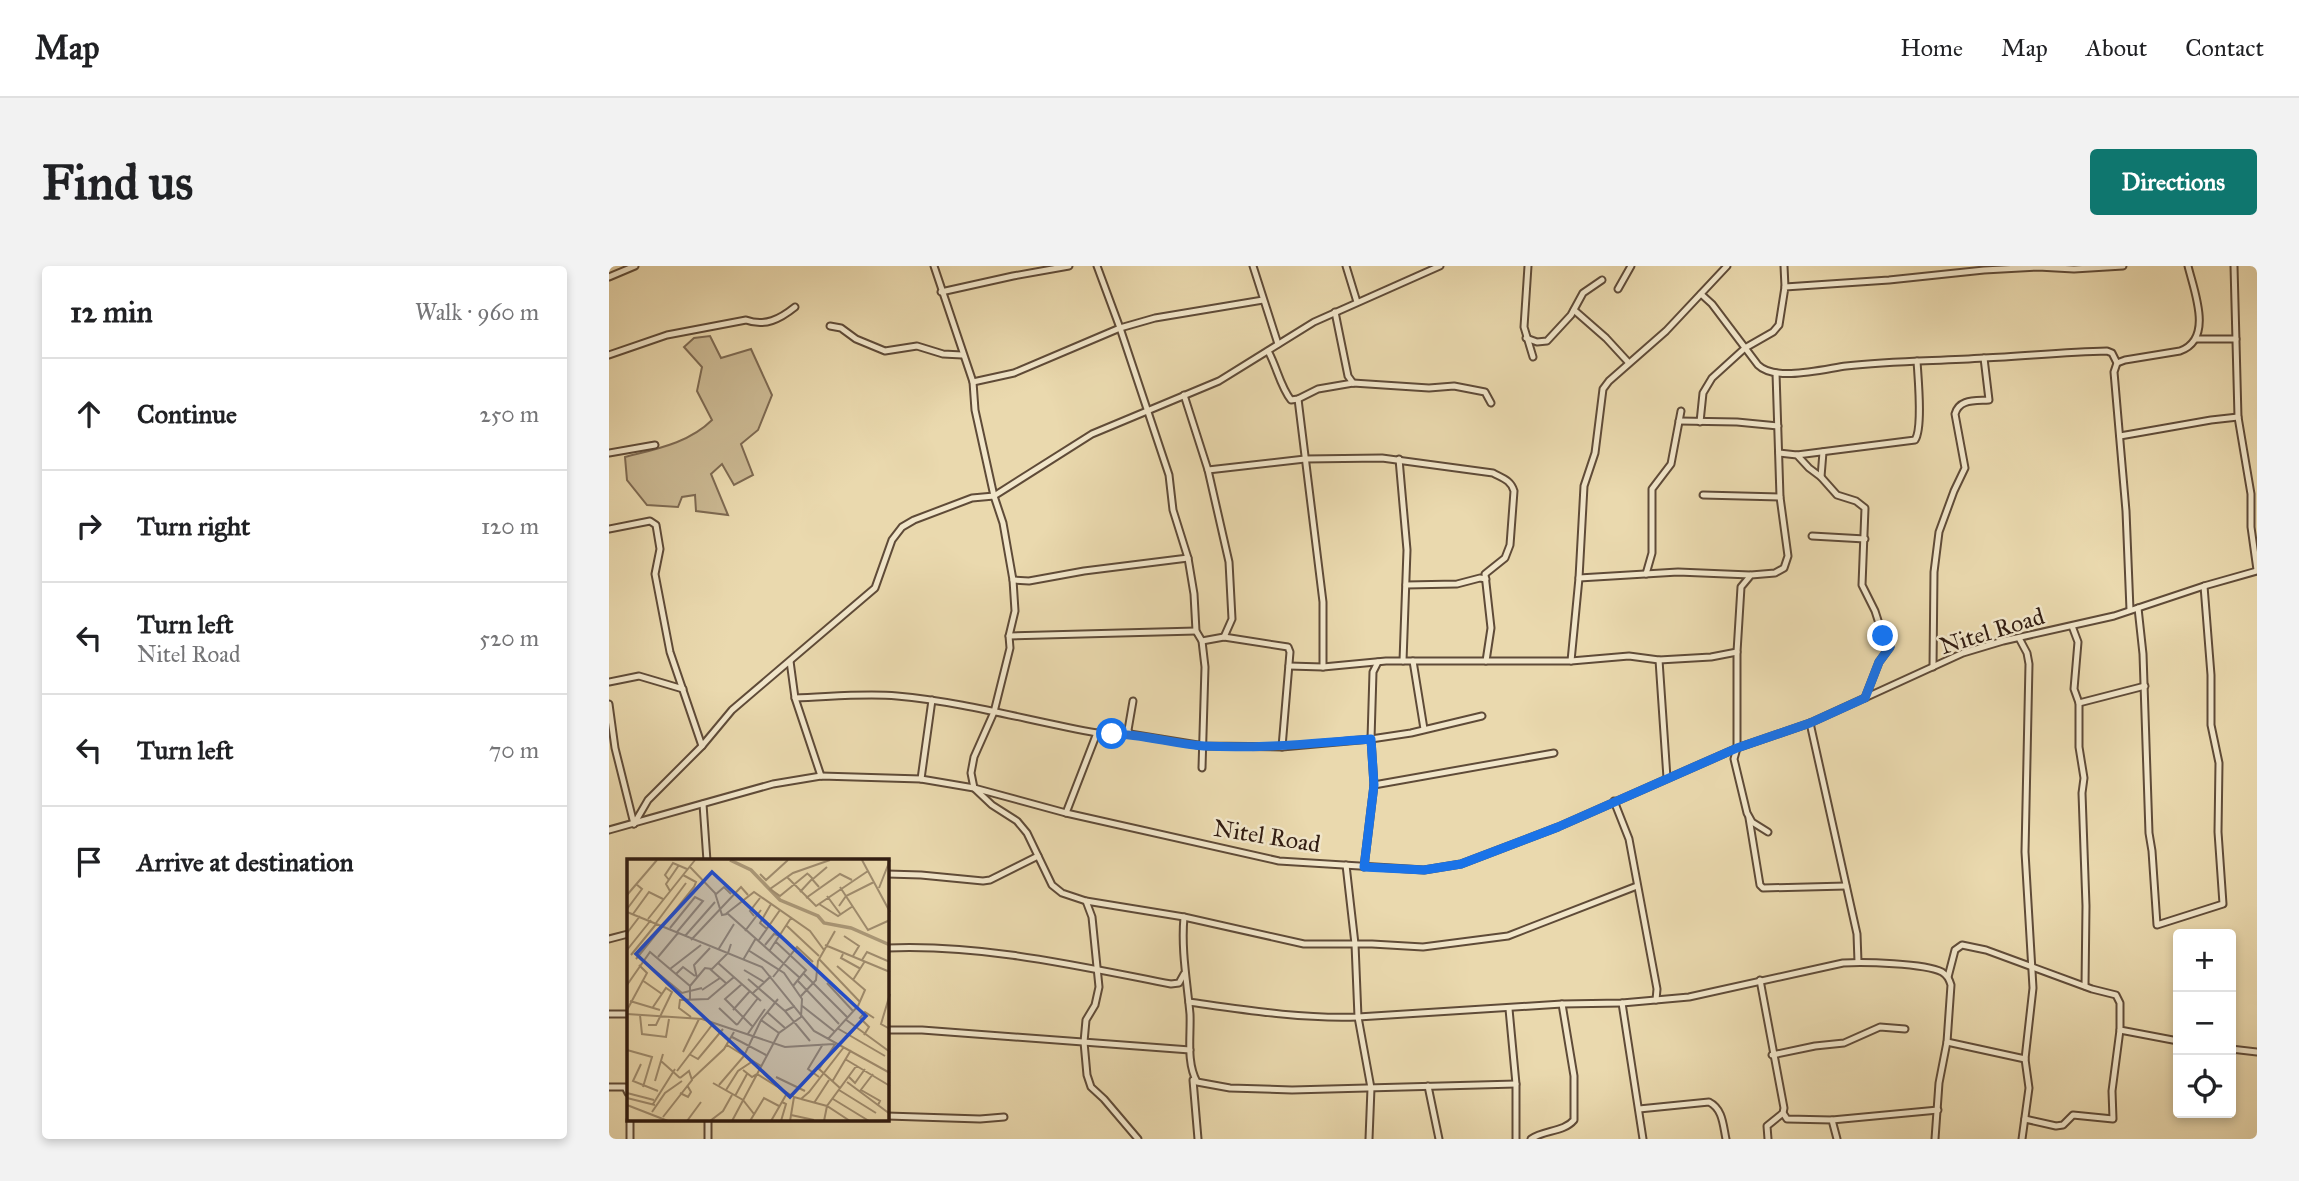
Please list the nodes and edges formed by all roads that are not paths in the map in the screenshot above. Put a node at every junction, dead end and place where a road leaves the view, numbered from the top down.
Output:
1 (635, 266) edge
2 (934, 266) edge
3 (1011, 266) edge
4 (1069, 266) edge
5 (1097, 266) edge
6 (1253, 266) edge
7 (1346, 266) edge
8 (1440, 266) edge
9 (1528, 266) edge
10 (1631, 266) edge
11 (1727, 266) edge
12 (1784, 266) edge
13 (2123, 266) edge
14 (2188, 266) edge
15 (2234, 266) edge
16 (1013, 276) junction
17 (609, 277) edge
18 (1602, 280) dead end
19 (1785, 287) junction
20 (1618, 289) dead end
21 (941, 292) junction
22 (1701, 294) junction
23 (1263, 300) junction
24 (1357, 302) junction
25 (795, 307) dead end
26 (1574, 310) junction
27 (1335, 312) junction
28 (830, 326) dead end
29 (1120, 328) junction
30 (1526, 338) junction
31 (2196, 339) junction
32 (2236, 339) junction
33 (1278, 344) junction
34 (1745, 348) junction
35 (1268, 351) junction
36 (609, 355) edge
37 (963, 355) junction
38 (1533, 357) dead end
39 (1984, 358) junction
40 (1917, 361) junction
41 (1629, 363) junction
42 (2117, 363) junction
43 (1776, 373) junction
44 (973, 382) junction
45 (1353, 383) junction
46 (1184, 395) junction
47 (1298, 399) junction
48 (1491, 403) dead end
49 (1147, 410) junction
50 (1681, 411) dead end
51 (2238, 417) junction
52 (1679, 421) junction
53 (1700, 422) junction
54 (1778, 426) junction
55 (2120, 436) junction
56 (655, 445) dead end
57 (1823, 452) junction
58 (609, 453) edge
59 (1779, 453) junction
60 (1797, 455) junction
61 (1305, 459) junction
62 (1399, 459) junction
63 (1208, 470) junction
64 (1821, 477) junction
65 (1703, 495) dead end
66 (993, 496) junction
67 (1780, 498) junction
68 (609, 529) edge
69 (1812, 536) dead end
70 (1865, 539) junction
71 (1188, 558) junction
72 (2257, 570) edge
73 (1646, 574) junction
74 (1751, 575) junction
75 (1486, 579) junction
76 (1579, 579) junction
77 (1013, 580) junction
78 (1406, 585) junction
79 (2204, 586) junction
80 (2138, 608) junction
81 (2130, 610) junction
82 (2072, 626) junction
83 (1196, 631) junction
84 (1009, 636) junction
85 (1224, 637) junction
86 (2019, 638) junction
87 (1202, 641) junction
88 (1737, 652) junction
89 (1658, 660) junction
90 (790, 661) junction
91 (1403, 661) junction
92 (1413, 661) junction
93 (1486, 661) junction
94 (1571, 661) junction
95 (1378, 662) junction
96 (1289, 666) junction
97 (1323, 667) junction
98 (1933, 667) junction
99 (609, 682) edge
100 (2145, 687) junction
101 (683, 689) junction
102 (795, 698) junction
103 (1865, 698) junction
104 (932, 700) junction
105 (1133, 701) dead end
106 (2078, 703) junction
107 (609, 704) edge
108 (994, 712) junction
109 (1482, 716) dead end
110 (1810, 723) junction
111 (1425, 729) junction
112 (1097, 733) junction
113 (1129, 734) junction
114 (1371, 739) junction
115 (702, 746) junction
116 (1204, 746) junction
117 (1282, 747) junction
118 (1737, 748) junction
119 (1554, 753) dead end
120 (1202, 768) dead end
121 (821, 776) junction
122 (1667, 778) junction
123 (921, 779) junction
124 (1374, 785) junction
125 (974, 788) junction
126 (1614, 801) junction
127 (703, 804) junction
128 (1066, 813) junction
129 (1749, 818) junction
130 (634, 824) junction
131 (609, 830) edge
132 (1768, 832) dead end
133 (1038, 856) junction
134 (707, 859) edge
135 (1346, 865) junction
136 (1364, 867) junction
137 (889, 874) edge
138 (1637, 886) junction
139 (1846, 886) junction
140 (1086, 901) junction
141 (1184, 917) junction
142 (627, 934) edge
143 (609, 939) edge
144 (1355, 944) junction
145 (889, 948) edge
146 (1859, 962) junction
147 (2031, 966) junction
148 (1098, 968) junction
149 (1184, 974) junction
150 (1948, 976) junction
151 (1760, 980) junction
152 (2085, 986) junction
153 (1657, 989) junction
154 (1666, 999) junction
155 (1656, 1000) junction
156 (1189, 1002) junction
157 (1622, 1003) junction
158 (1562, 1004) junction
159 (1509, 1009) junction
160 (609, 1014) edge
161 (627, 1014) edge
162 (1358, 1017) junction
163 (1905, 1029) dead end
164 (889, 1030) edge
165 (2120, 1030) junction
166 (2173, 1040) edge
167 (1084, 1042) junction
168 (1947, 1042) junction
169 (1190, 1050) junction
170 (2236, 1050) edge
171 (2257, 1052) edge
172 (1772, 1055) junction
173 (2025, 1059) junction
174 (1192, 1073) junction
175 (1516, 1084) junction
176 (1428, 1086) junction
177 (609, 1087) edge
178 (1371, 1087) junction
179 (627, 1091) edge
180 (1639, 1109) junction
181 (1938, 1110) junction
182 (1783, 1113) junction
183 (889, 1116) edge
184 (1004, 1117) dead end
185 (2025, 1119) junction
186 (1832, 1120) junction
187 (1138, 1139) edge
188 (1198, 1139) edge
189 (1369, 1139) edge
190 (1439, 1139) edge
191 (1516, 1139) edge
192 (1531, 1139) edge
193 (1643, 1139) edge
194 (1726, 1139) edge
195 (1768, 1139) edge
196 (1837, 1139) edge
197 (1935, 1139) edge
198 (2022, 1139) edge

1 - 17 street
2 - 21 street
3 - 16 street
4 - 16 street
5 - 29 street
6 - 23 street
7 - 24 street
8 - 24 street
9 - 30 street
10 - 20 street
11 - 22 street
12 - 19 street
13 - 19 street
14 - 31 street
15 - 32 street
16 - 21 street
18 - 26 street
19 - 34 street
21 - 37 street
22 - 34 street
22 - 41 street
23 - 29 street
23 - 33 street
24 - 27 street
25 - 36 street
26 - 30 street
26 - 41 street
27 - 33 street
27 - 45 street
28 - 37 street
29 - 44 street
29 - 49 street
30 - 38 street
31 - 32 street
31 - 42 street
32 - 51 street
33 - 35 street
34 - 43 street
34 - 53 street
35 - 46 street
35 - 47 street
37 - 44 street
39 - 40 street
39 - 42 street
39 - 98 street
40 - 43 street
40 - 57 street
41 - 76 street
42 - 55 street
43 - 54 street
44 - 66 street
45 - 47 street
45 - 48 street
46 - 49 street
46 - 63 street
47 - 61 street
49 - 66 street
49 - 71 street
50 - 52 street
51 - 55 street
51 - 72 street
52 - 53 street
52 - 73 street
53 - 54 street
54 - 59 street
55 - 81 street
56 - 58 street
57 - 60 street
57 - 64 street
59 - 60 street
59 - 67 street
60 - 64 street
61 - 62 street
61 - 63 street
61 - 97 street
62 - 75 street
62 - 78 street
63 - 85 street
64 - 70 street
65 - 67 street
66 - 77 street
66 - 90 street
67 - 74 street
68 - 101 street
69 - 70 street
70 - 103 street
71 - 77 street
71 - 83 street
72 - 79 street, Nitel Road
73 - 74 street
73 - 76 street
74 - 88 street
75 - 78 street
75 - 93 street
76 - 94 street
77 - 84 street
78 - 91 street
79 - 80 street, Nitel Road
79 - 100 street
80 - 81 street, Nitel Road
80 - 100 street
81 - 82 street, Nitel Road
82 - 86 street, Nitel Road
82 - 106 street
83 - 84 street
83 - 87 street
84 - 108 street
85 - 87 street
85 - 96 street
86 - 98 street, Nitel Road
86 - 147 street
87 - 116 street
88 - 89 street
88 - 118 street
89 - 94 street
89 - 122 street
90 - 102 street
90 - 115 street
91 - 92 street
91 - 95 street
92 - 93 street
92 - 111 street
93 - 94 street
95 - 97 street
95 - 114 street
96 - 97 street
96 - 117 street
98 - 103 street, Nitel Road
99 - 101 street
100 - 106 street
101 - 115 street
102 - 104 street
102 - 121 street
103 - 110 street, Nitel Road
104 - 108 street
104 - 123 street
105 - 113 street
106 - 152 street
107 - 130 street
108 - 112 street
108 - 125 street
109 - 111 street
110 - 118 street, Nitel Road
110 - 139 street
111 - 114 street
112 - 113 street
112 - 128 street
113 - 116 street
114 - 117 street
114 - 124 street
115 - 130 street
116 - 117 street
116 - 120 street
118 - 122 street, Nitel Road
118 - 129 street
119 - 124 street
121 - 123 street, Nitel Road
121 - 127 street, Nitel Road
122 - 126 street, Nitel Road
123 - 125 street, Nitel Road
124 - 136 street
125 - 128 street, Nitel Road
125 - 133 street
126 - 136 street, Nitel Road
126 - 138 street
127 - 130 street, Nitel Road
127 - 134 street
128 - 135 street, Nitel Road
129 - 132 street
129 - 139 street
130 - 131 street, Nitel Road
133 - 137 street
133 - 140 street
135 - 136 street, Nitel Road
135 - 144 street
138 - 144 street
138 - 153 street
139 - 146 street
140 - 141 street
140 - 148 street
141 - 144 street
141 - 149 street
142 - 143 street
144 - 162 street
145 - 148 street
146 - 150 street
146 - 151 street
147 - 150 street
147 - 152 street
147 - 173 street
148 - 149 street
148 - 167 street
149 - 156 street
150 - 168 street
151 - 154 street
151 - 172 street
152 - 165 street
153 - 154 street
153 - 155 street
154 - 155 street
155 - 157 street
156 - 162 street
156 - 169 street
157 - 158 street
157 - 180 street
158 - 159 street
158 - 192 street
159 - 162 street
159 - 175 street
160 - 161 street
162 - 178 street
163 - 172 street
164 - 167 street
165 - 166 street
165 - 185 street
167 - 169 street
167 - 187 street
168 - 173 street
168 - 181 street
169 - 174 street
170 - 171 street
172 - 182 street
173 - 185 street
174 - 178 street
174 - 188 street
175 - 176 street
175 - 191 street
176 - 178 street
176 - 190 street
177 - 179 street
178 - 189 street
180 - 193 street
180 - 194 street
181 - 186 street
181 - 197 street
182 - 186 street
182 - 195 street
183 - 184 street
185 - 198 street
186 - 196 street

